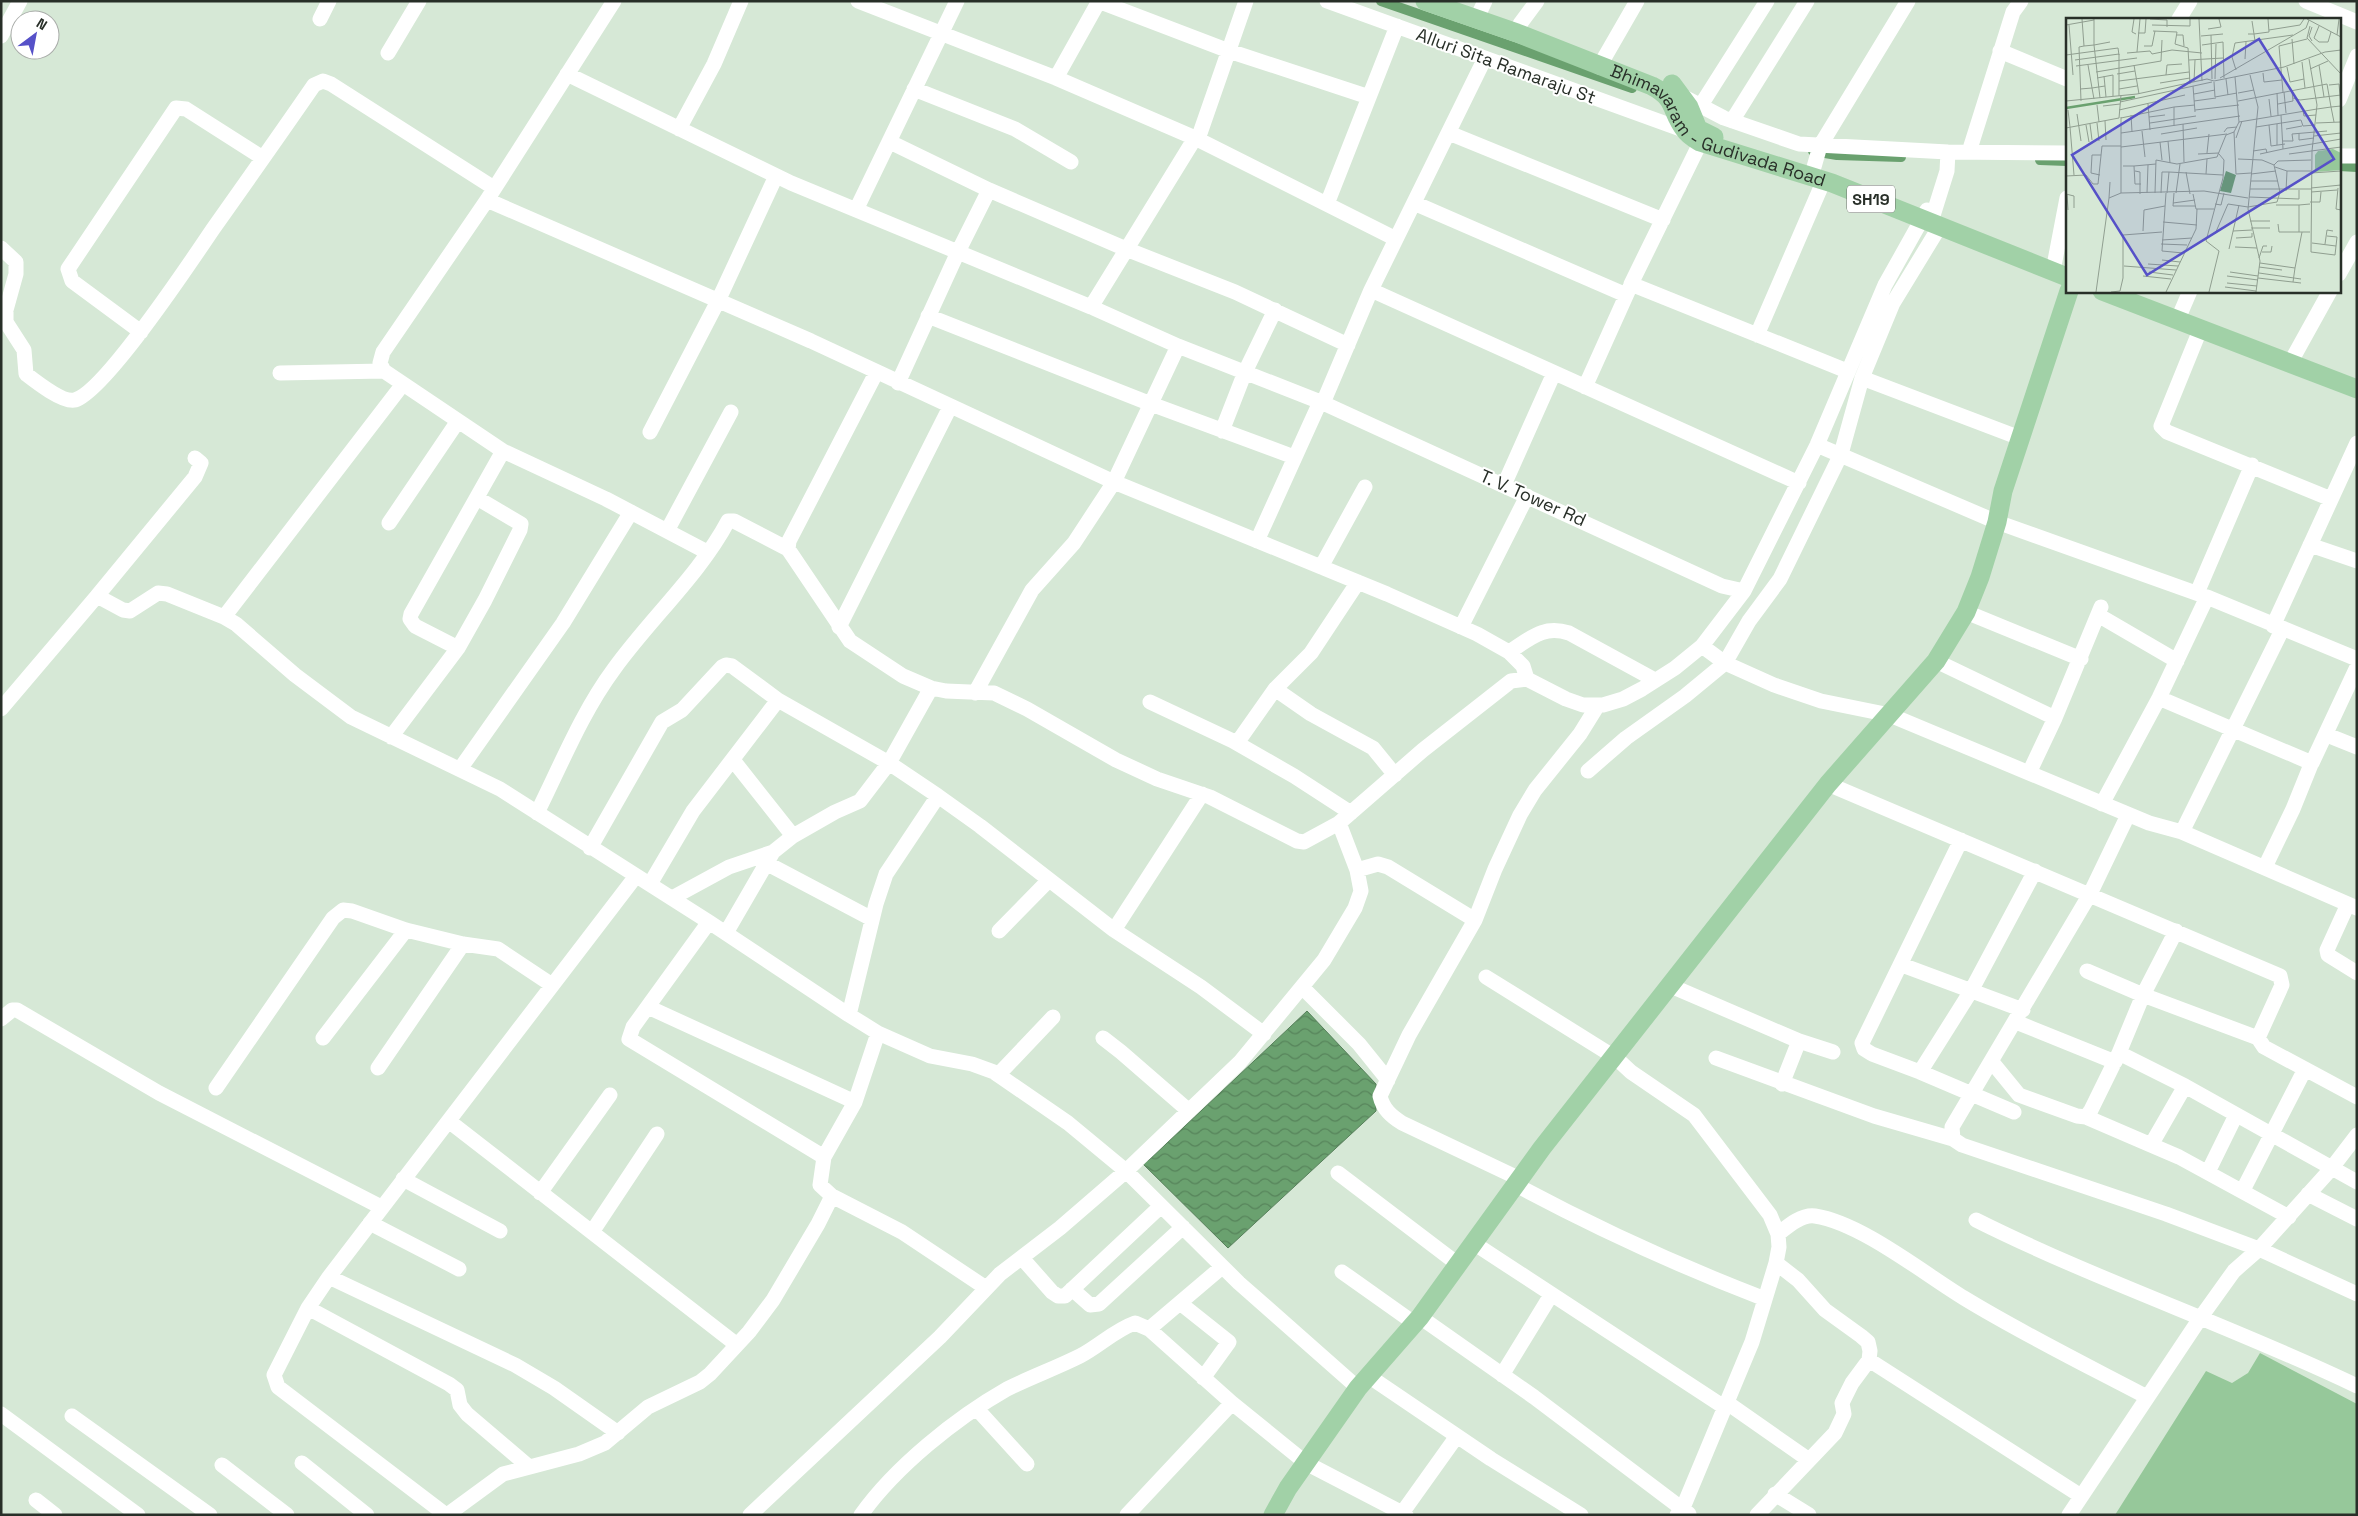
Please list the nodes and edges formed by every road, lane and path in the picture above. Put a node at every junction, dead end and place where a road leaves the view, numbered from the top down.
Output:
1 (20, 1) edge
2 (329, 1) edge
3 (419, 1) edge
4 (614, 1) edge
5 (741, 1) edge
6 (858, 1) edge
7 (957, 1) edge
8 (1098, 1) edge
9 (1246, 1) edge
10 (1327, 1) edge
11 (1425, 1) edge
12 (1455, 1) edge
13 (1537, 1) edge
14 (1637, 1) edge
15 (1767, 1) edge
16 (1806, 1) edge
17 (1908, 1) edge
18 (2021, 1) edge
19 (2190, 1) edge
20 (2306, 1) edge
21 (1481, 11) edge
22 (2180, 18) edge
23 (320, 19) dead end
24 (2357, 22) edge
25 (1520, 24) junction
26 (1397, 26) junction
27 (941, 34) junction
28 (1, 36) edge
29 (2000, 51) junction
30 (1229, 52) junction
31 (388, 53) dead end
32 (2357, 56) edge
33 (1486, 58) junction
34 (1602, 61) junction
35 (568, 74) junction
36 (1056, 78) junction
37 (2066, 79) edge
38 (914, 89) junction
39 (1369, 97) junction
40 (2340, 98) edge
41 (1685, 113) junction
42 (1732, 121) junction
43 (679, 129) junction
44 (1448, 133) junction
45 (1196, 138) junction
46 (890, 142) junction
47 (1820, 147) junction
48 (1948, 152) junction
49 (1968, 152) junction
50 (2066, 153) edge
51 (2340, 156) edge
52 (2357, 156) edge
53 (263, 158) junction
54 (1071, 162) dead end
55 (1818, 170) junction
56 (776, 176) junction
57 (989, 190) junction
58 (491, 194) junction
59 (1414, 203) junction
60 (1327, 204) junction
61 (2066, 208) edge
62 (856, 210) junction
63 (1931, 218) junction
64 (1663, 220) junction
65 (1396, 239) junction
66 (2357, 242) edge
67 (1, 248) edge
68 (1126, 249) junction
69 (958, 252) junction
70 (2060, 269) edge
71 (2340, 272) edge
72 (1629, 289) junction
73 (1371, 290) junction
74 (2069, 292) edge
75 (2105, 292) edge
76 (2129, 292) edge
77 (2190, 292) edge
78 (2329, 292) edge
79 (718, 301) junction
80 (1091, 307) junction
81 (1274, 310) junction
82 (2181, 312) junction
83 (928, 316) junction
84 (2200, 330) junction
85 (141, 332) junction
86 (1757, 335) junction
87 (1348, 345) junction
88 (1178, 346) junction
89 (2294, 356) junction
90 (384, 371) junction
91 (1847, 371) junction
92 (1245, 372) junction
93 (280, 373) dead end
94 (876, 373) junction
95 (1554, 373) junction
96 (1862, 378) junction
97 (2357, 380) edge
98 (898, 383) junction
99 (403, 384) junction
100 (1585, 387) junction
101 (2357, 389) edge
102 (1322, 402) junction
103 (1151, 404) junction
104 (950, 407) junction
105 (731, 412) dead end
106 (458, 421) junction
107 (1222, 431) junction
108 (650, 432) dead end
109 (2020, 438) junction
110 (2357, 443) edge
111 (1817, 445) junction
112 (503, 451) junction
113 (1841, 454) junction
114 (1294, 457) junction
115 (195, 458) dead end
116 (2252, 465) junction
117 (1114, 482) junction
118 (1799, 484) junction
119 (1504, 485) junction
120 (1366, 487) dead end
121 (1527, 496) junction
122 (477, 498) junction
123 (2331, 499) junction
124 (631, 512) junction
125 (1997, 522) junction
126 (389, 523) dead end
127 (667, 530) junction
128 (1257, 541) junction
129 (2310, 545) junction
130 (788, 549) junction
131 (707, 552) junction
132 (2357, 561) edge
133 (1321, 567) junction
134 (1358, 582) junction
135 (1744, 591) junction
136 (2202, 595) junction
137 (97, 596) junction
138 (1966, 612) junction
139 (224, 617) junction
140 (839, 627) junction
141 (1461, 627) junction
142 (2277, 628) junction
143 (1702, 646) junction
144 (458, 648) junction
145 (1509, 652) junction
146 (2080, 659) junction
147 (2357, 659) edge
148 (1936, 661) junction
149 (2177, 661) junction
150 (1725, 663) junction
151 (2357, 667) edge
152 (1527, 679) junction
153 (1655, 680) junction
154 (931, 688) junction
155 (1275, 689) junction
156 (975, 693) junction
157 (2159, 698) junction
158 (778, 700) junction
159 (1150, 702) dead end
160 (1598, 705) junction
161 (1, 709) edge
162 (1890, 715) junction
163 (2055, 718) junction
164 (2234, 729) junction
165 (2327, 735) junction
166 (391, 737) junction
167 (1237, 743) junction
168 (2357, 747) edge
169 (733, 760) junction
170 (2312, 762) junction
171 (889, 763) junction
172 (460, 769) junction
173 (1588, 771) dead end
174 (2029, 774) junction
175 (1395, 775) junction
176 (1828, 784) junction
177 (1202, 794) junction
178 (938, 796) junction
179 (2102, 804) junction
180 (537, 813) junction
181 (1351, 813) junction
182 (2128, 815) junction
183 (1339, 823) junction
184 (2182, 832) junction
185 (793, 836) junction
186 (1961, 840) junction
187 (590, 848) junction
188 (770, 858) junction
189 (2265, 867) junction
190 (1357, 870) junction
191 (2035, 871) junction
192 (636, 876) junction
193 (1049, 880) junction
194 (650, 884) junction
195 (2090, 894) junction
196 (672, 898) junction
197 (2352, 906) edge
198 (872, 919) junction
199 (1475, 920) junction
200 (709, 922) junction
201 (406, 930) junction
202 (1114, 930) junction
203 (999, 931) dead end
204 (2176, 931) junction
205 (726, 934) junction
206 (464, 944) junction
207 (1902, 965) junction
208 (2087, 971) dead end
209 (2357, 973) edge
210 (1486, 977) dead end
211 (552, 985) junction
212 (1671, 986) junction
213 (1302, 987) junction
214 (1971, 991) junction
215 (2143, 995) junction
216 (648, 1007) junction
217 (849, 1016) junction
218 (2020, 1016) junction
219 (1053, 1017) dead end
220 (1, 1019) edge
221 (878, 1033) junction
222 (1264, 1034) junction
223 (323, 1038) dead end
224 (1103, 1038) dead end
225 (2258, 1038) junction
226 (1799, 1041) junction
227 (1833, 1052) dead end
228 (1616, 1058) junction
229 (1716, 1058) dead end
230 (2117, 1058) junction
231 (1992, 1062) junction
232 (378, 1068) dead end
233 (2305, 1069) junction
234 (1920, 1072) junction
235 (998, 1075) junction
236 (1388, 1080) junction
237 (1782, 1084) junction
238 (2185, 1086) junction
239 (216, 1088) dead end
240 (1972, 1094) junction
241 (610, 1095) dead end
242 (2357, 1097) edge
243 (855, 1102) junction
244 (1189, 1111) junction
245 (2014, 1112) dead end
246 (2236, 1115) junction
247 (2086, 1117) junction
248 (450, 1122) junction
249 (657, 1134) dead end
250 (2270, 1134) junction
251 (2357, 1135) edge
252 (1953, 1138) junction
253 (2151, 1145) junction
254 (824, 1158) junction
255 (2331, 1168) junction
256 (1126, 1171) junction
257 (2208, 1172) junction
258 (1338, 1173) dead end
259 (403, 1180) junction
260 (1518, 1182) junction
261 (2357, 1182) edge
262 (2243, 1190) junction
263 (540, 1193) junction
264 (2308, 1194) junction
265 (832, 1196) junction
266 (1161, 1206) junction
267 (381, 1207) junction
268 (2288, 1217) junction
269 (2357, 1219) edge
270 (1976, 1220) dead end
271 (370, 1223) junction
272 (1182, 1228) junction
273 (500, 1231) dead end
274 (592, 1232) junction
275 (1778, 1234) junction
276 (1475, 1244) junction
277 (2259, 1249) junction
278 (1022, 1258) junction
279 (1776, 1263) junction
280 (1459, 1265) junction
281 (1222, 1267) junction
282 (459, 1268) dead end
283 (1342, 1272) dead end
284 (329, 1277) junction
285 (986, 1288) junction
286 (1072, 1289) junction
287 (2357, 1294) edge
288 (1551, 1295) junction
289 (1765, 1299) junction
290 (1180, 1303) junction
291 (308, 1308) junction
292 (2201, 1317) junction
293 (1417, 1320) junction
294 (1149, 1329) junction
295 (737, 1346) junction
296 (1868, 1360) junction
297 (1502, 1374) junction
298 (1204, 1378) junction
299 (1364, 1382) junction
300 (2357, 1386) edge
301 (2148, 1397) junction
302 (1232, 1403) junction
303 (1725, 1404) junction
304 (978, 1409) junction
305 (1, 1414) edge
306 (72, 1416) dead end
307 (618, 1433) junction
308 (1457, 1436) junction
309 (1809, 1460) junction
310 (302, 1463) dead end
311 (1306, 1463) junction
312 (1026, 1464) dead end
313 (222, 1465) dead end
314 (528, 1466) junction
315 (1775, 1494) junction
316 (2081, 1496) junction
317 (36, 1500) dead end
318 (1683, 1513) edge
319 (1404, 1514) edge
320 (55, 1515) edge
321 (138, 1515) edge
322 (210, 1515) edge
323 (287, 1515) edge
324 (367, 1515) edge
325 (446, 1515) edge
326 (750, 1515) edge
327 (861, 1515) edge
328 (1127, 1515) edge
329 (1273, 1515) edge
330 (1581, 1515) edge
331 (1757, 1515) edge
332 (1809, 1515) edge
333 (2069, 1515) edge

1 - 28 street
2 - 23 street
3 - 31 street
4 - 35 street
5 - 43 street
6 - 27 street
7 - 27 street
8 - 30 street
8 - 36 street
9 - 30 street
10 - 26 street, Alluri Sita Ramaraju St
11 - 21 main road, Bhimavaram - Gudivada Road / SH19
12 - 21 main road, Bhimavaram - Gudivada Road / SH19
13 - 25 street
14 - 34 street
15 - 41 street
16 - 42 street
17 - 47 street
18 - 29 street
19 - 22 street
20 - 24 street
21 - 25 main road, Bhimavaram - Gudivada Road / SH19
21 - 34 main road, Bhimavaram - Gudivada Road / SH19
25 - 34 main road, Bhimavaram - Gudivada Road / SH19
26 - 33 street, Alluri Sita Ramaraju St
26 - 39 street
27 - 36 street
27 - 38 street
29 - 37 street
29 - 49 street
30 - 39 street
30 - 45 street
32 - 40 street
33 - 41 street, Alluri Sita Ramaraju St
33 - 44 street
34 - 41 main road, Bhimavaram - Gudivada Road / SH19
35 - 43 street, T. V. Tower Rd
35 - 58 street
36 - 45 street
38 - 46 street
38 - 54 street
39 - 60 street
41 - 42 street, Alluri Sita Ramaraju St
41 - 55 main road, Bhimavaram - Gudivada Road / SH19
41 - 64 street
42 - 47 street, Alluri Sita Ramaraju St
43 - 56 street, T. V. Tower Rd
44 - 59 street
44 - 64 street
45 - 60 street
45 - 68 street
46 - 57 street
46 - 62 street
47 - 48 street, Alluri Sita Ramaraju St
47 - 55 street
48 - 49 street, Alluri Sita Ramaraju St
48 - 63 street
49 - 50 street, Alluri Sita Ramaraju St
51 - 52 street
53 - 58 street
53 - 85 street
53 - 85 street
55 - 63 main road, Bhimavaram - Gudivada Road / SH19
55 - 86 street
56 - 62 street, T. V. Tower Rd
56 - 79 street
57 - 68 street
57 - 69 street
58 - 79 street
58 - 90 street
59 - 65 street
59 - 72 street
60 - 65 street
61 - 70 street
62 - 69 street, T. V. Tower Rd
63 - 70 main road, Bhimavaram - Gudivada Road / SH19
63 - 91 street
63 - 96 street
64 - 72 street
65 - 73 street
66 - 71 street
67 - 85 street
68 - 80 street
68 - 81 street
69 - 80 street, T. V. Tower Rd
69 - 83 street
72 - 86 street
72 - 100 street
73 - 87 street
73 - 95 street
74 - 109 main road
75 - 84 main road
76 - 82 main road
77 - 82 street
78 - 89 street
79 - 94 street
79 - 108 street
80 - 88 street, T. V. Tower Rd
81 - 87 street
81 - 92 street
82 - 89 main road
83 - 98 street
83 - 103 street
84 - 101 main road
84 - 116 street
86 - 91 street
87 - 102 street
88 - 92 street, T. V. Tower Rd
88 - 103 street
89 - 97 main road
90 - 93 street
90 - 99 street
91 - 111 street
92 - 102 street, T. V. Tower Rd
92 - 107 street
94 - 98 street
94 - 130 street
95 - 100 street
95 - 119 street
96 - 109 street
96 - 113 street
98 - 104 street
99 - 106 street
99 - 139 street
100 - 118 street
102 - 114 street
102 - 119 street, T. V. Tower Rd
103 - 107 street
103 - 117 street
104 - 117 street
104 - 140 street
105 - 127 street
106 - 112 street
106 - 126 street
107 - 114 street
109 - 125 main road
110 - 123 street
111 - 113 street
111 - 118 street
112 - 122 street
112 - 124 street
113 - 125 street
113 - 150 street
114 - 128 street
115 - 137 street
116 - 123 street
116 - 136 street
117 - 128 street
117 - 156 street
118 - 135 street
119 - 121 street, T. V. Tower Rd
120 - 133 street
121 - 135 street, T. V. Tower Rd
121 - 141 street
122 - 144 street
122 - 144 street
123 - 129 street
124 - 127 street
124 - 172 street
125 - 136 street
125 - 138 main road
127 - 131 street
128 - 133 street
129 - 132 street
129 - 142 street
130 - 131 street
130 - 140 street
131 - 180 street
133 - 134 street
134 - 141 street
134 - 155 street
135 - 143 street
136 - 142 street
136 - 149 street
137 - 139 street
137 - 161 street
138 - 146 street
138 - 148 main road
139 - 166 street
140 - 154 street
141 - 145 street
142 - 147 street
142 - 164 street
143 - 150 street
143 - 153 street
144 - 166 street
145 - 152 street
145 - 153 street
146 - 149 street
146 - 163 street
148 - 162 main road
148 - 163 street
149 - 157 street
150 - 162 street
150 - 173 street
151 - 165 street
152 - 160 street
152 - 175 street
153 - 160 street
154 - 156 street
154 - 171 street
155 - 167 street
155 - 175 street
156 - 177 street
157 - 164 street
157 - 179 street
158 - 169 street
158 - 171 street
158 - 187 street
159 - 167 street
160 - 199 street
162 - 174 street
162 - 176 main road
163 - 174 street
164 - 170 street
164 - 184 street
165 - 168 street
165 - 170 street
166 - 172 street
167 - 181 street
169 - 185 street
169 - 194 street
170 - 189 street
171 - 178 street
171 - 185 street
172 - 180 street
174 - 179 street
175 - 181 street
176 - 186 street
176 - 212 main road
177 - 183 street
177 - 202 street
178 - 193 street
178 - 198 street
179 - 182 street
180 - 187 street
181 - 183 street
182 - 184 street
182 - 195 street
183 - 190 street
184 - 189 street
185 - 188 street
186 - 191 street
186 - 207 street
187 - 192 street
188 - 196 street
188 - 198 street
188 - 205 street
189 - 197 street
190 - 199 street
190 - 213 street
191 - 195 street
191 - 214 street
192 - 194 street
192 - 211 street
193 - 202 street
193 - 203 street
194 - 196 street
195 - 204 street
195 - 218 street
196 - 200 street
197 - 209 street
198 - 217 street
199 - 236 street
200 - 205 street
200 - 216 street
201 - 206 street
201 - 223 street
201 - 239 street
202 - 222 street
204 - 215 street
204 - 225 street
205 - 217 street
206 - 211 street
206 - 232 street
207 - 214 street
207 - 234 street
208 - 215 street
210 - 228 street
211 - 248 street
212 - 226 street
212 - 228 main road
213 - 222 street
213 - 236 street
214 - 218 street
214 - 234 street
215 - 225 street
215 - 230 street
216 - 243 street
216 - 254 street
217 - 221 street
218 - 230 street
218 - 231 street
219 - 235 street
220 - 267 street
221 - 235 street
221 - 243 street
222 - 244 street
224 - 244 street
225 - 233 street
226 - 227 street
226 - 237 street
228 - 260 main road
228 - 275 street
229 - 237 street
230 - 238 street
230 - 247 street
231 - 240 street
231 - 247 street
233 - 242 street
233 - 250 street
234 - 240 street
235 - 256 street
236 - 260 street
237 - 252 street
238 - 246 street
238 - 253 street
240 - 245 street
240 - 252 street
241 - 263 street
243 - 254 street
244 - 256 street
246 - 250 street
246 - 257 street
247 - 253 street
248 - 259 street
248 - 263 street
249 - 274 street
250 - 255 street
250 - 262 street
251 - 255 street
252 - 277 street
253 - 257 street
254 - 265 street
255 - 261 street
255 - 264 street
256 - 266 street
256 - 278 street
257 - 262 street
258 - 280 street
259 - 267 street
259 - 273 street
260 - 276 main road
260 - 289 street
262 - 268 street
263 - 274 street
264 - 268 street
264 - 269 street
265 - 285 street
265 - 295 street
266 - 272 street
266 - 286 street
267 - 271 street
268 - 277 street
270 - 292 street
271 - 282 street
271 - 284 street
272 - 281 street
272 - 286 street
274 - 295 street
275 - 279 street
275 - 301 street
276 - 280 main road
276 - 288 street
277 - 287 street
277 - 292 street
278 - 285 street
278 - 286 street
279 - 289 street
279 - 296 street
280 - 293 main road
281 - 290 street
281 - 299 street
283 - 293 street
284 - 291 street
284 - 307 street
285 - 326 street
288 - 297 street
288 - 303 street
289 - 303 street
290 - 294 street
290 - 298 street
291 - 314 street
291 - 325 street
292 - 300 street
292 - 301 street
293 - 297 street
293 - 299 main road
294 - 298 street
294 - 304 street
295 - 307 street
296 - 309 street
296 - 316 street
297 - 318 street
298 - 302 street
299 - 308 street
299 - 311 main road
301 - 316 street
302 - 311 street
302 - 328 street
303 - 309 street
303 - 318 street
304 - 312 street
304 - 327 street
305 - 321 street
306 - 322 street
307 - 314 street
308 - 319 street
308 - 330 street
309 - 315 street
310 - 324 street
311 - 319 street
311 - 329 main road
313 - 323 street
314 - 325 street
315 - 331 street
315 - 332 street
316 - 333 street
317 - 320 street

